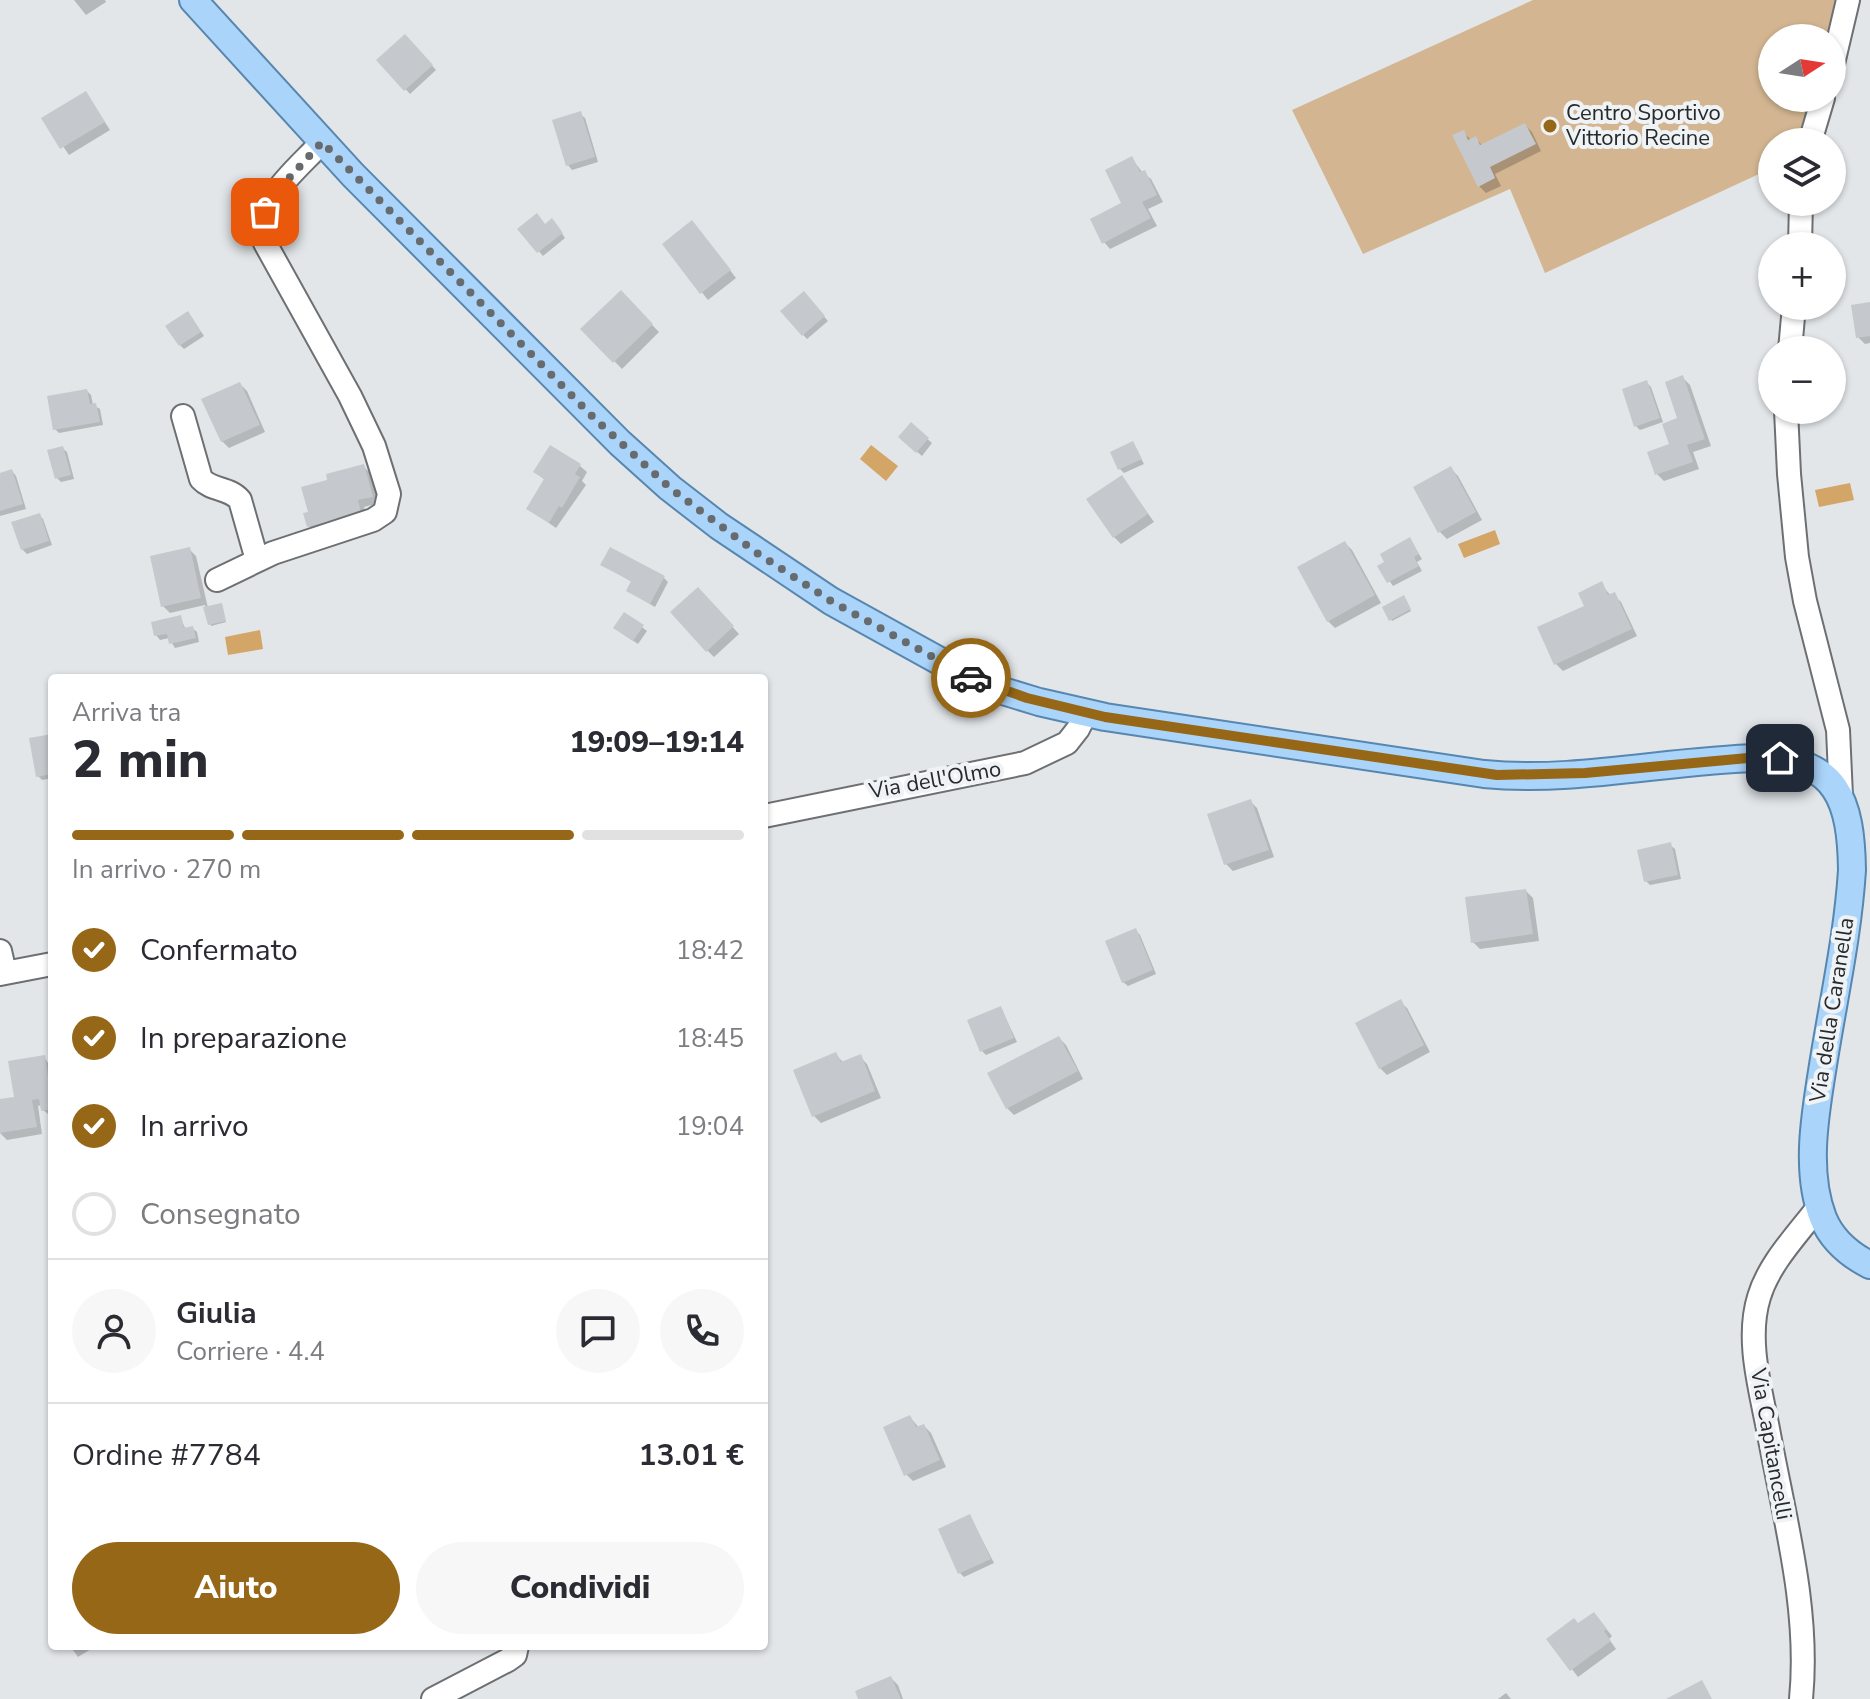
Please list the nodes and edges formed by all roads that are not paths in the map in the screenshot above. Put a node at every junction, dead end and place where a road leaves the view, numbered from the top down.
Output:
1 (193, 0) edge
2 (1848, 0) edge
3 (1842, 24) edge
4 (322, 142) junction
5 (183, 416) dead end
6 (1787, 424) edge
7 (257, 560) junction
8 (217, 580) dead end
9 (1086, 713) junction
10 (1841, 796) junction
11 (768, 815) edge
12 (0, 951) edge
13 (48, 965) edge
14 (2, 974) edge
15 (1819, 1206) junction
16 (1870, 1265) edge
17 (516, 1650) edge
18 (433, 1699) edge
19 (1801, 1699) edge

1 - 4 main road
2 - 3 street
4 - 7 street
4 - 9 main road
5 - 7 street
6 - 10 street
7 - 8 street
9 - 10 main road
9 - 11 street, Via dell'Olmo
10 - 15 main road, Via della Caranella
12 - 14 street
13 - 14 street
15 - 16 main road, Via della Caranella
15 - 19 street, Via Capitancelli
17 - 18 street

